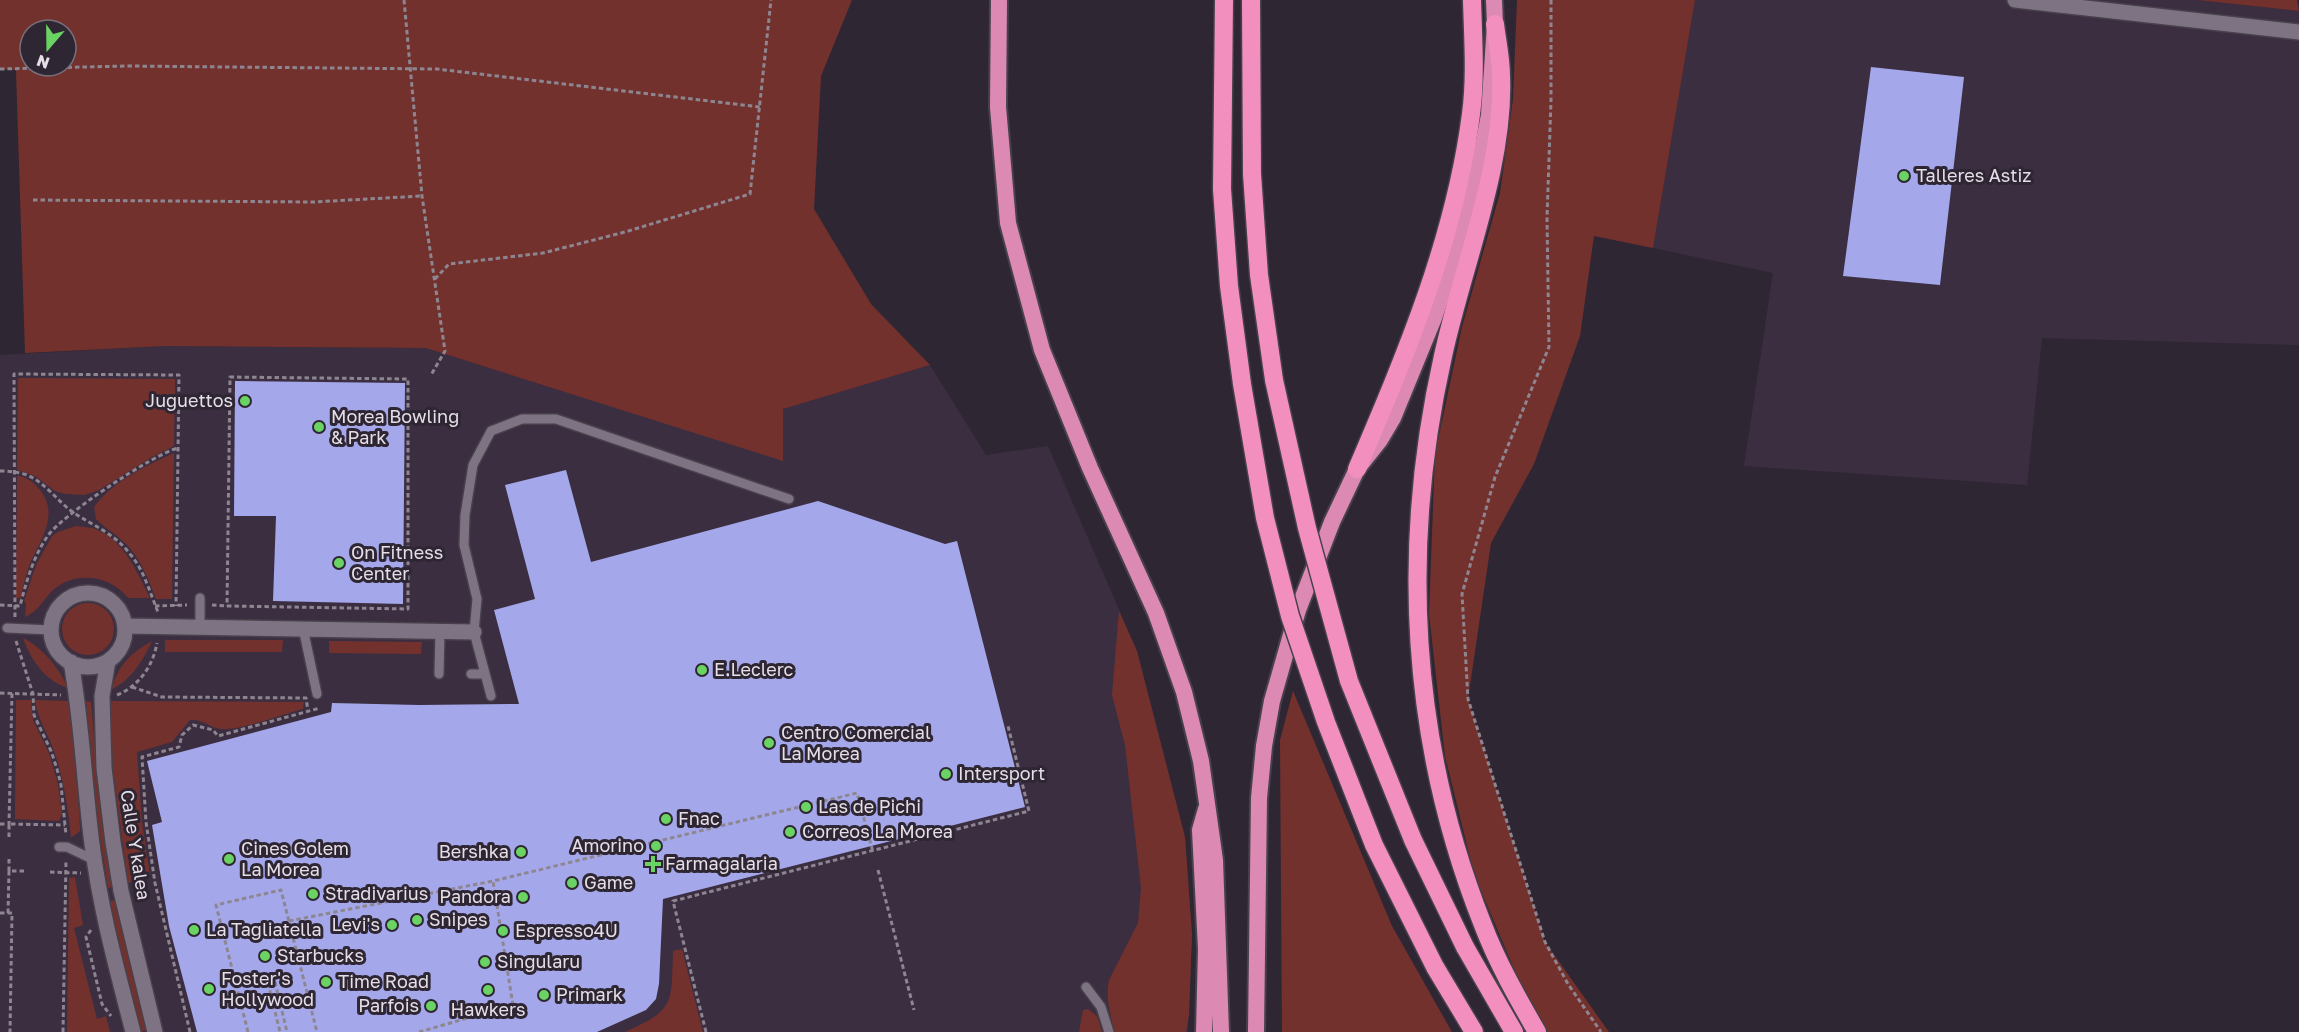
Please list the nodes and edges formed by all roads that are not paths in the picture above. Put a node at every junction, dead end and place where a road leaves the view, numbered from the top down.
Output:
1 (1213, 0) edge
2 (1224, 0) edge
3 (1251, 0) edge
4 (1472, 0) edge
5 (1494, 0) edge
6 (2015, 0) edge
7 (1000, 4) edge
8 (1495, 24) junction
9 (2299, 32) edge
10 (1222, 47) junction
11 (1357, 469) junction
12 (789, 499) dead end
13 (200, 598) dead end
14 (125, 626) junction
15 (200, 627) junction
16 (8, 628) dead end
17 (303, 628) junction
18 (51, 630) junction
19 (440, 631) junction
20 (474, 632) junction
21 (108, 661) junction
22 (71, 662) junction
23 (439, 674) dead end
24 (471, 674) dead end
25 (485, 674) junction
26 (317, 694) dead end
27 (490, 696) dead end
28 (1208, 802) junction
29 (59, 847) dead end
30 (94, 860) junction
31 (1086, 987) dead end
32 (133, 1032) edge
33 (155, 1032) edge
34 (1109, 1032) edge
35 (1204, 1032) edge
36 (1221, 1032) edge
37 (1256, 1032) edge
38 (1474, 1032) edge
39 (1514, 1032) edge
40 (1537, 1032) edge

1 - 10 highway
2 - 10 highway
3 - 39 highway, bridge
4 - 11 highway
5 - 8 highway
6 - 9 street
7 - 28 highway
8 - 11 highway
8 - 40 highway
10 - 38 highway, bridge
11 - 37 highway
12 - 20 lane
13 - 15 lane
14 - 15 street
14 - 18 street
14 - 21 street
15 - 17 street
16 - 18 lane
17 - 19 street
17 - 26 lane
18 - 22 street
19 - 20 street
19 - 23 lane
20 - 25 lane
21 - 22 street
21 - 33 street, Calle Y kalea
22 - 30 street
24 - 25 lane
25 - 27 lane
28 - 35 highway
28 - 36 highway
29 - 30 lane
30 - 32 street
31 - 34 lane

